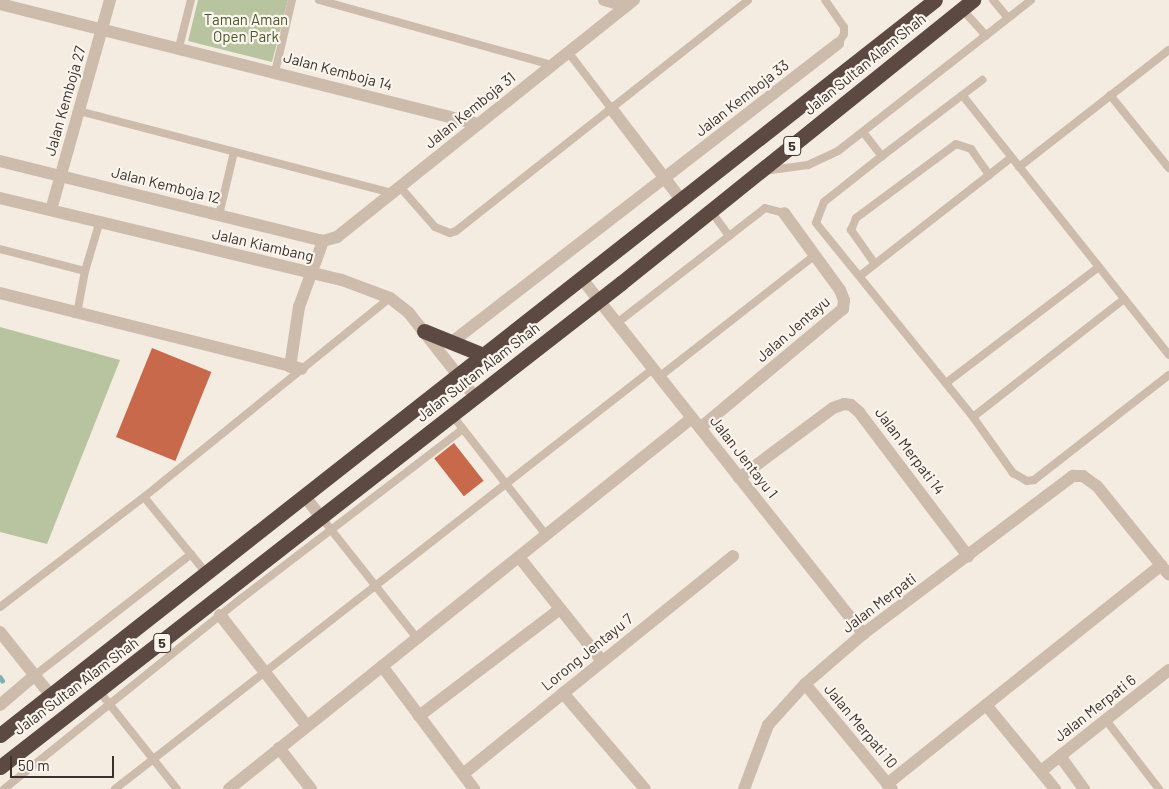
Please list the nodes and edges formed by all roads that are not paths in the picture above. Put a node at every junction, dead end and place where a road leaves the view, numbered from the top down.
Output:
1 (110, 0) edge
2 (191, 0) edge
3 (292, 0) edge
4 (320, 0) edge
5 (604, 0) edge
6 (748, 0) edge
7 (825, 0) edge
8 (993, 0) edge
9 (1031, 0) edge
10 (929, 2) edge
11 (630, 3) edge
12 (0, 4) edge
13 (968, 4) edge
14 (1008, 18) junction
15 (102, 27) junction
16 (986, 36) junction
17 (838, 44) joint
18 (179, 47) junction
19 (1169, 50) edge
20 (568, 52) junction
21 (552, 65) junction
22 (274, 72) junction
23 (982, 80) dead end
24 (963, 96) junction
25 (1110, 96) junction
26 (611, 108) junction
27 (79, 111) junction
28 (478, 124) junction
29 (863, 132) junction
30 (234, 152) junction
31 (882, 156) junction
32 (1011, 158) junction
33 (0, 161) edge
34 (1019, 167) junction
35 (1169, 168) edge
36 (761, 171) junction
37 (989, 175) junction
38 (61, 176) junction
39 (665, 178) junction
40 (396, 190) junction
41 (0, 198) edge
42 (682, 200) junction
43 (51, 210) junction
44 (711, 211) junction
45 (784, 213) joint
46 (219, 215) junction
47 (99, 224) junction
48 (729, 236) junction
49 (323, 241) junction
50 (0, 249) edge
51 (814, 255) junction
52 (875, 264) junction
53 (1099, 267) junction
54 (85, 272) junction
55 (309, 272) junction
56 (861, 275) junction
57 (582, 279) junction
58 (0, 293) edge
59 (390, 298) junction
60 (1124, 299) junction
61 (599, 300) junction
62 (77, 314) junction
63 (617, 323) junction
64 (424, 331) junction
65 (452, 342) junction
66 (1169, 355) edge
67 (486, 356) junction
68 (296, 368) junction
69 (656, 372) junction
70 (1169, 375) edge
71 (460, 376) junction
72 (946, 383) junction
73 (476, 396) junction
74 (452, 415) junction
75 (973, 417) junction
76 (696, 423) junction
77 (463, 429) junction
78 (739, 478) junction
79 (506, 484) junction
80 (144, 497) junction
81 (306, 498) junction
82 (321, 517) junction
83 (332, 531) junction
84 (546, 534) junction
85 (191, 554) junction
86 (519, 556) junction
87 (733, 556) dead end
88 (968, 556) junction
89 (1165, 570) edge
90 (207, 574) junction
91 (375, 586) junction
92 (0, 607) edge
93 (560, 609) junction
94 (220, 615) junction
95 (0, 632) edge
96 (863, 634) junction
97 (417, 638) junction
98 (602, 662) junction
99 (382, 666) junction
100 (1169, 670) edge
101 (265, 672) junction
102 (34, 676) junction
103 (805, 684) junction
104 (99, 691) junction
105 (563, 693) junction
106 (51, 696) junction
107 (109, 704) junction
108 (0, 705) edge
109 (986, 705) junction
110 (419, 716) junction
111 (1106, 720) junction
112 (307, 726) junction
113 (0, 736) edge
114 (280, 748) junction
115 (1060, 756) junction
116 (153, 759) junction
117 (0, 767) edge
118 (1041, 772) junction
119 (463, 774) junction
120 (890, 786) edge
121 (4, 789) edge
122 (115, 789) edge
123 (177, 789) edge
124 (229, 789) edge
125 (311, 789) edge
126 (474, 789) edge
127 (645, 789) edge
128 (744, 789) edge
129 (1055, 789) edge
130 (1084, 789) edge
131 (1159, 789) edge

1 - 15 street, Jalan Kemboja 27
2 - 18 lane
3 - 22 lane
4 - 21 lane
5 - 11 street
6 - 26 lane
7 - 17 lane
8 - 14 lane
9 - 14 lane
10 - 42 highway, Jalan Sultan Alam Shah / 5
11 - 20 street, Jalan Kemboja 31
12 - 15 street, Jalan Kemboja 14
13 - 16 lane
13 - 36 highway, Jalan Sultan Alam Shah / 5
14 - 16 lane
15 - 18 street, Jalan Kemboja 14
15 - 27 street, Jalan Kemboja 27
16 - 29 lane
17 - 39 street, Jalan Kemboja 33
18 - 22 street, Jalan Kemboja 14
19 - 25 lane
20 - 21 street, Jalan Kemboja 31
20 - 26 lane
21 - 28 street, Jalan Kemboja 31
22 - 28 street, Jalan Kemboja 14
23 - 24 lane
24 - 31 lane
24 - 32 lane
25 - 34 lane
25 - 35 lane
26 - 39 street
26 - 40 lane
27 - 30 lane
27 - 38 street, Jalan Kemboja 27
28 - 40 street, Jalan Kemboja 31
29 - 31 lane
29 - 36 lane
30 - 40 lane
30 - 46 lane
31 - 56 lane
32 - 34 lane
32 - 37 lane
33 - 38 street, Jalan Kemboja 12
34 - 53 lane
36 - 44 highway, Jalan Sultan Alam Shah / 5
37 - 52 lane
37 - 52 lane
38 - 43 street, Jalan Kemboja 27
38 - 46 street, Jalan Kemboja 12
39 - 42 street
39 - 65 street, Jalan Kemboja 33
40 - 49 street, Jalan Kemboja 31
41 - 43 street, Jalan Kiambang
42 - 57 highway, Jalan Sultan Alam Shah / 5
43 - 47 street, Jalan Kiambang
44 - 48 lane
44 - 61 highway, Jalan Sultan Alam Shah / 5
45 - 48 lane
45 - 51 street, Jalan Jentayu
46 - 49 street, Jalan Kemboja 12
47 - 54 lane
47 - 55 street, Jalan Kiambang
48 - 63 lane
49 - 55 street
50 - 54 lane
51 - 69 lane
51 - 76 street, Jalan Jentayu
52 - 56 lane
53 - 60 lane
53 - 72 lane
54 - 62 lane
55 - 59 street, Jalan Kiambang
55 - 68 street
56 - 72 lane
57 - 61 street, Jalan Jentayu 1
57 - 67 highway, Jalan Sultan Alam Shah / 5
58 - 62 street
59 - 64 street, Jalan Kiambang
59 - 68 lane
60 - 66 lane
60 - 75 lane
61 - 63 street, Jalan Jentayu 1
61 - 73 highway, Jalan Sultan Alam Shah / 5
62 - 68 street
63 - 69 street, Jalan Jentayu 1
64 - 65 highway
64 - 71 street, Jalan Kiambang
65 - 67 highway
67 - 71 highway, Jalan Sultan Alam Shah / 5
68 - 80 lane
69 - 76 street, Jalan Jentayu 1
69 - 79 lane
70 - 75 lane
71 - 73 street, Jalan Kiambang
71 - 81 highway, Jalan Sultan Alam Shah / 5
72 - 75 lane
73 - 74 highway, Jalan Sultan Alam Shah / 5
74 - 77 lane
74 - 82 highway, Jalan Sultan Alam Shah / 5
76 - 78 street, Jalan Jentayu 1
76 - 84 street, Jalan Jentayu
77 - 79 lane
77 - 83 lane
78 - 88 street, Jalan Merpati 14
78 - 96 street, Jalan Jentayu 1
79 - 84 lane
79 - 91 lane
80 - 85 lane
80 - 92 lane
81 - 82 street
81 - 90 highway, Jalan Sultan Alam Shah / 5
82 - 83 lane
82 - 104 highway, Jalan Sultan Alam Shah / 5
83 - 91 lane
83 - 94 lane
84 - 86 street, Jalan Jentayu
85 - 90 lane
85 - 102 lane
86 - 93 street
86 - 97 street, Jalan Jentayu
87 - 98 street, Lorong Jentayu 7
88 - 89 street, Jalan Merpati
88 - 96 street, Jalan Merpati
89 - 109 street
90 - 106 highway, Jalan Sultan Alam Shah / 5
91 - 97 lane
91 - 101 lane
93 - 98 street
93 - 110 street
94 - 101 street
94 - 107 lane
95 - 102 street
96 - 103 street, Jalan Merpati
97 - 99 street, Jalan Jentayu
98 - 105 street, Lorong Jentayu 7
99 - 110 street
99 - 112 street, Jalan Jentayu
100 - 111 street, Jalan Merpati 6
101 - 112 street
101 - 116 lane
102 - 106 street
102 - 108 street
103 - 120 street, Jalan Merpati 10
103 - 128 street, Jalan Merpati
104 - 107 lane
104 - 117 highway, Jalan Sultan Alam Shah / 5
105 - 119 street, Lorong Jentayu 7
105 - 127 street
106 - 113 highway, Jalan Sultan Alam Shah / 5
107 - 116 lane
107 - 121 lane
109 - 118 street
109 - 120 street
110 - 119 street
111 - 115 street, Jalan Merpati 6
111 - 131 lane
112 - 114 street, Jalan Jentayu
114 - 124 street, Jalan Jentayu
114 - 125 street
115 - 118 street, Jalan Merpati 6
115 - 130 street
116 - 122 lane
116 - 123 lane
118 - 129 street
119 - 126 street

